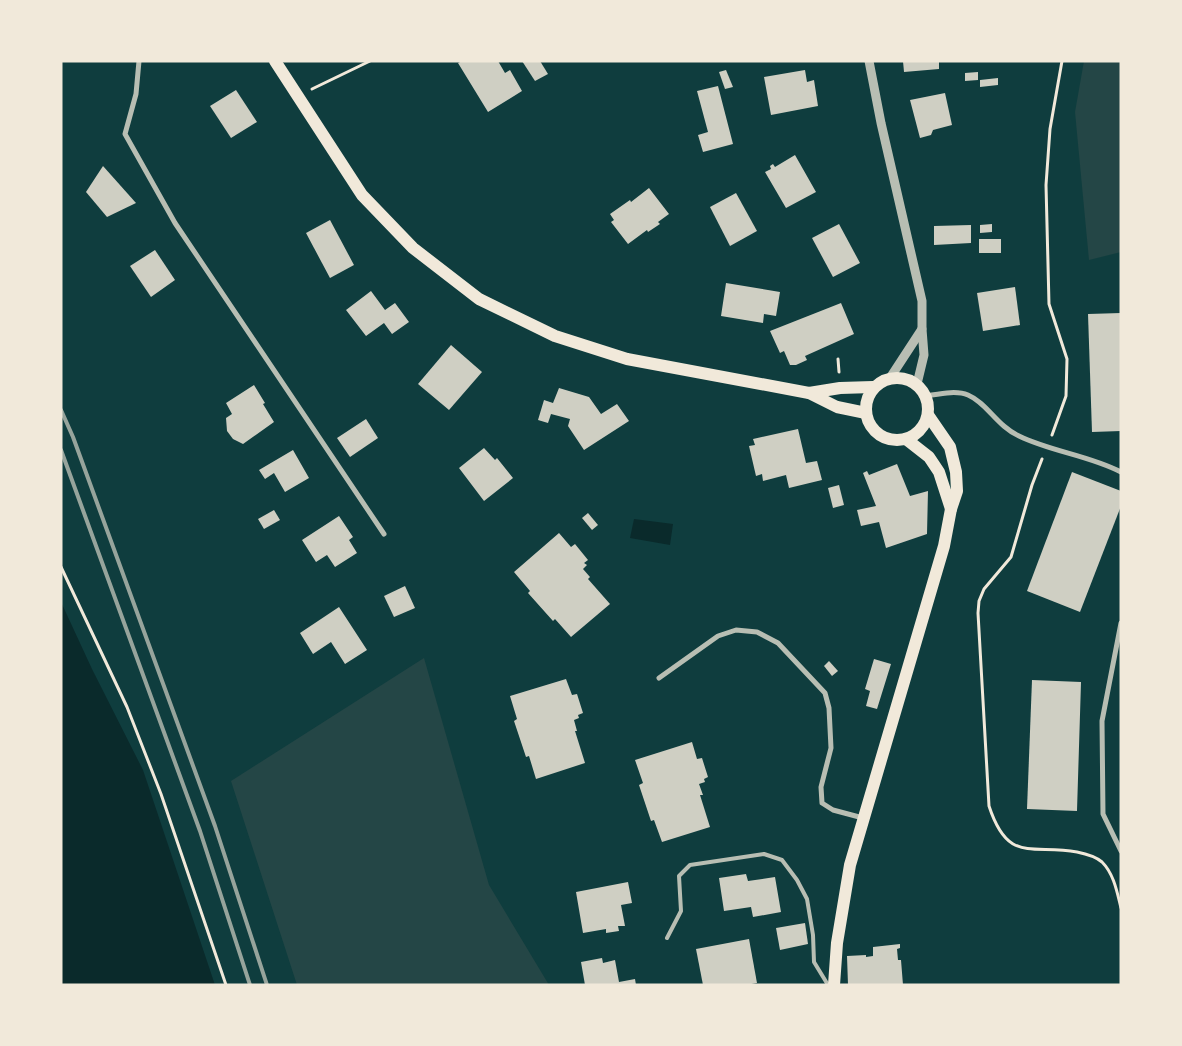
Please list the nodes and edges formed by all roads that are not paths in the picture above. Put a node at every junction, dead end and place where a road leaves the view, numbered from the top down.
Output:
1 (139, 61) edge
2 (275, 61) edge
3 (869, 61) edge
4 (922, 329) junction
5 (890, 378) junction
6 (917, 384) junction
7 (873, 388) junction
8 (809, 393) junction
9 (926, 396) junction
10 (866, 413) junction
11 (928, 415) junction
12 (906, 439) junction
13 (1121, 472) edge
14 (951, 509) junction
15 (384, 534) dead end
16 (1121, 623) edge
17 (659, 678) dead end
18 (863, 818) junction
19 (1121, 851) edge
20 (667, 938) dead end
21 (828, 985) edge
22 (834, 985) edge

1 - 15 street
2 - 8 main road
3 - 4 street
4 - 5 street
4 - 6 street
5 - 6 main road
5 - 7 main road
6 - 9 main road
7 - 8 main road
7 - 10 main road
8 - 10 main road
9 - 11 main road
9 - 13 street
10 - 12 main road
11 - 12 main road
11 - 14 main road
12 - 14 main road
14 - 18 main road
16 - 19 street
17 - 18 street
18 - 22 main road
20 - 21 lane

